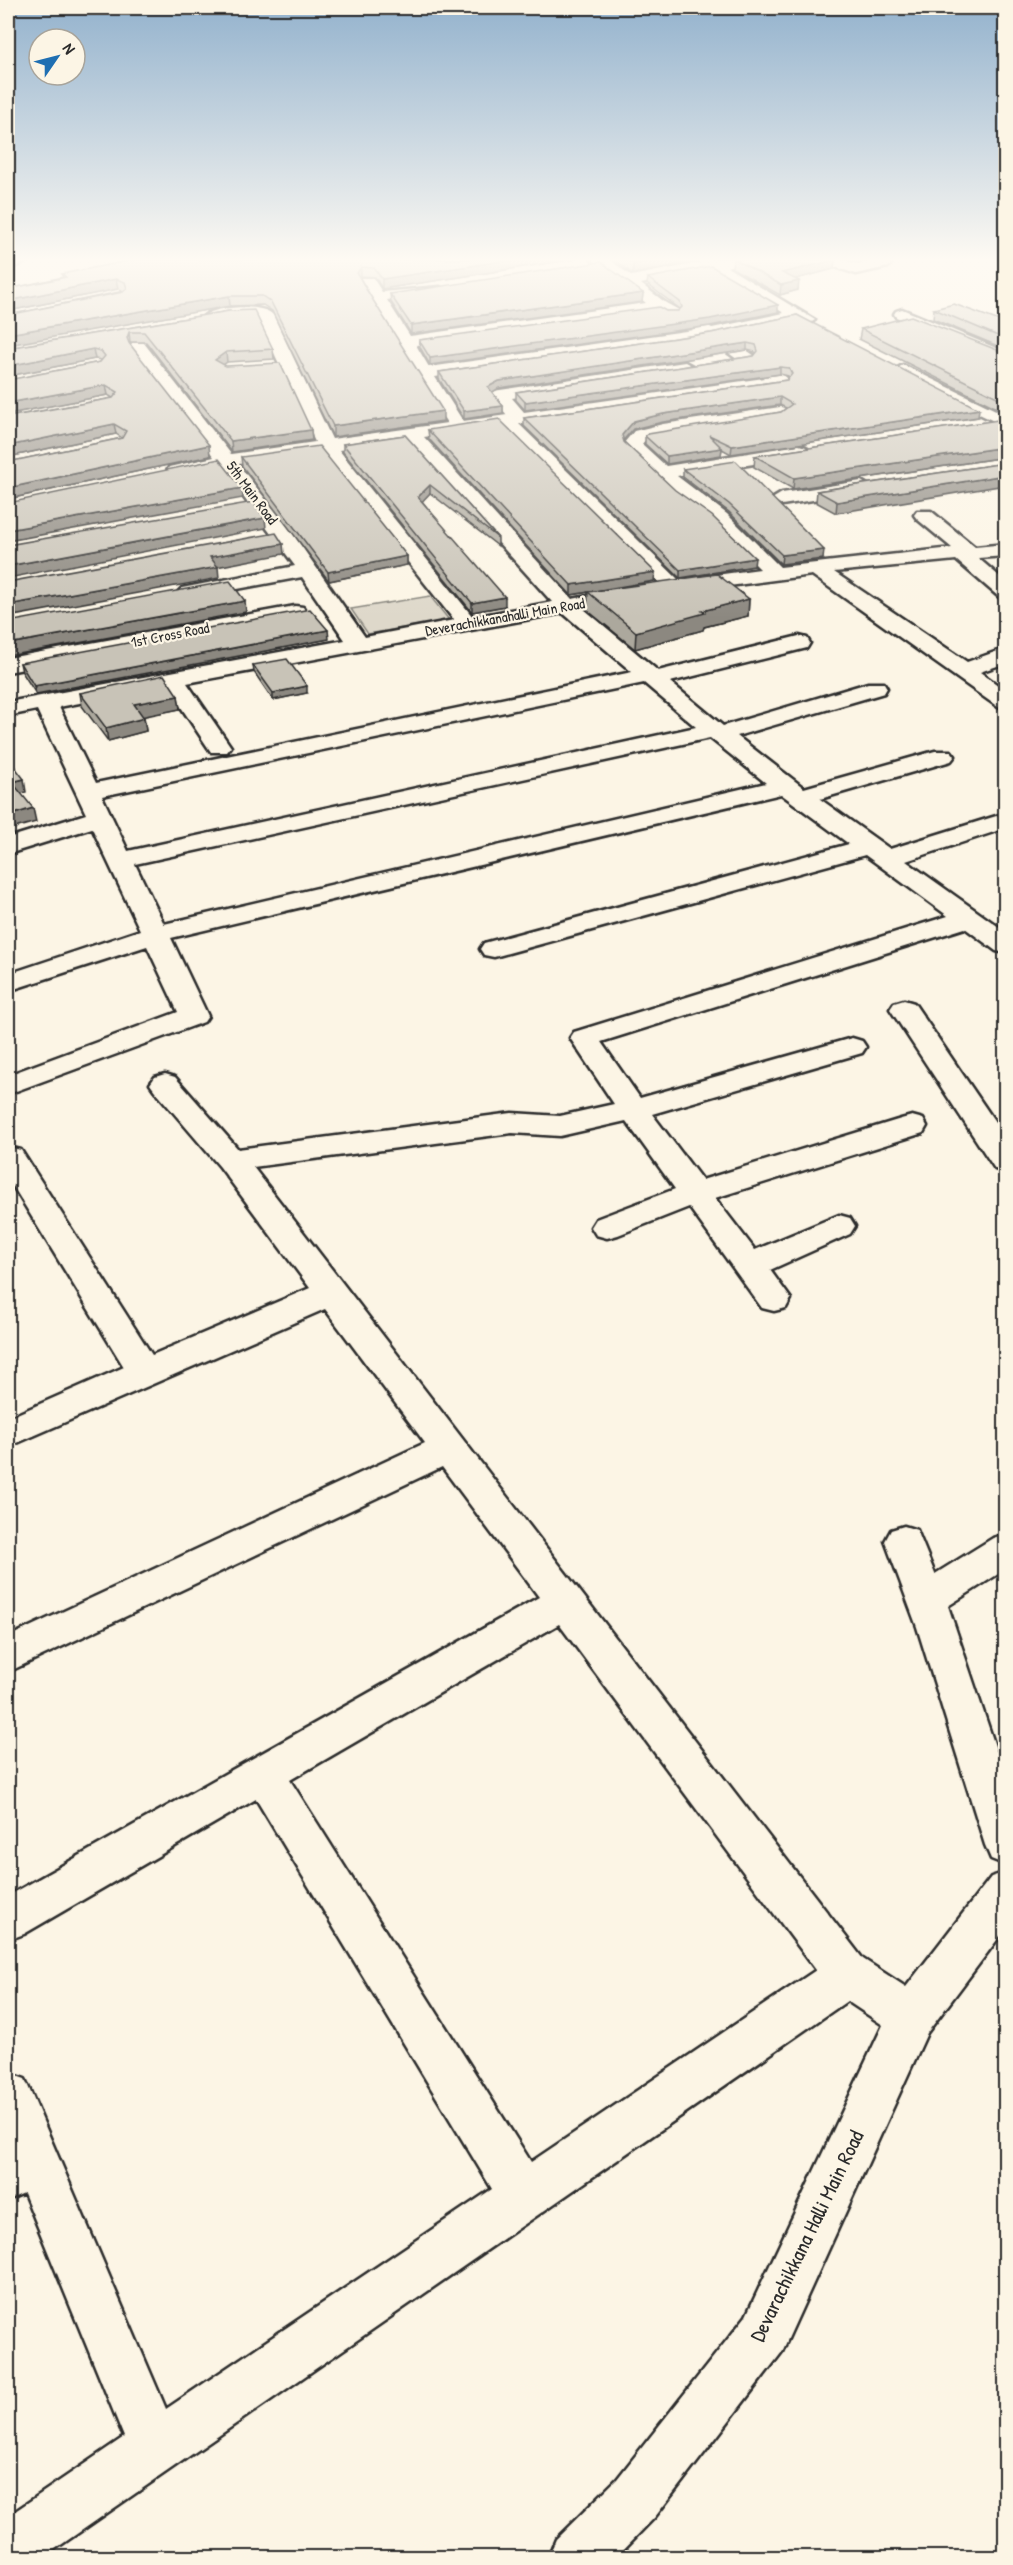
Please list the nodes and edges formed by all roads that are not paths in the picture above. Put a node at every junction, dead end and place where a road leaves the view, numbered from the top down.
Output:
1 (163, 379) edge
2 (288, 379) edge
3 (428, 379) edge
4 (602, 379) edge
5 (777, 379) edge
6 (919, 379) edge
7 (780, 412) edge
8 (513, 420) junction
9 (1004, 422) edge
10 (968, 426) edge
11 (458, 427) junction
12 (411, 434) junction
13 (326, 446) junction
14 (816, 449) edge
15 (227, 460) junction
16 (664, 472) junction
17 (158, 475) edge
18 (876, 485) edge
19 (782, 499) dead end
20 (258, 504) junction
21 (235, 508) edge
22 (924, 515) dead end
23 (283, 534) junction
24 (260, 538) edge
25 (1005, 550) edge
26 (966, 553) junction
27 (816, 568) junction
28 (308, 570) junction
29 (775, 573) junction
30 (675, 587) junction
31 (1005, 593) edge
32 (169, 596) edge
33 (332, 605) junction
34 (566, 605) junction
35 (468, 623) junction
36 (799, 643) dead end
37 (359, 644) junction
38 (1005, 655) edge
39 (8, 665) edge
40 (964, 671) junction
41 (651, 677) junction
42 (173, 678) junction
43 (876, 688) dead end
44 (45, 702) junction
45 (1005, 702) edge
46 (8, 709) edge
47 (717, 732) junction
48 (219, 747) dead end
49 (943, 756) dead end
50 (793, 791) junction
51 (87, 792) junction
52 (100, 818) junction
53 (1005, 820) edge
54 (8, 846) edge
55 (878, 852) junction
56 (120, 860) junction
57 (1005, 915) edge
58 (972, 923) junction
59 (155, 934) junction
60 (1005, 945) edge
61 (494, 949) dead end
62 (8, 983) edge
63 (904, 1009) dead end
64 (852, 1047) dead end
65 (165, 1084) dead end
66 (8, 1085) edge
67 (633, 1110) junction
68 (912, 1126) dead end
69 (1002, 1150) edge
70 (10, 1157) dead end
71 (231, 1160) junction
72 (695, 1193) junction
73 (839, 1226) dead end
74 (606, 1227) dead end
75 (749, 1266) junction
76 (331, 1293) junction
77 (774, 1299) dead end
78 (145, 1372) junction
79 (8, 1433) edge
80 (448, 1448) junction
81 (904, 1541) dead end
82 (1005, 1549) edge
83 (926, 1600) junction
84 (564, 1602) junction
85 (8, 1655) edge
86 (263, 1773) junction
87 (1005, 1845) edge
88 (1005, 1892) edge
89 (8, 1919) edge
90 (848, 1975) junction
91 (911, 2017) junction
92 (8, 2096) edge
93 (21, 2169) edge
94 (524, 2196) junction
95 (155, 2447) junction
96 (8, 2548) edge
97 (575, 2558) edge

1 - 15 street, 5th Main Road
2 - 13 street
3 - 11 street
4 - 8 street
5 - 8 street
6 - 9 street
7 - 16 street
8 - 11 street
8 - 30 street
9 - 10 street
11 - 12 street
12 - 13 street
12 - 34 street
13 - 15 street
13 - 35 street
14 - 16 street
15 - 17 street
15 - 20 street, 5th Main Road
16 - 29 street
18 - 19 street
20 - 21 street
20 - 23 street, 5th Main Road
22 - 26 street
23 - 24 street
23 - 28 street, 5th Main Road
25 - 26 street, Deverachikkanahalli Main Road
26 - 27 street, Deverachikkanahalli Main Road
26 - 31 street
27 - 29 street, Deverachikkanahalli Main Road
27 - 40 street
28 - 32 street
28 - 33 street, 5th Main Road
29 - 30 street, Deverachikkanahalli Main Road
30 - 34 street, Deverachikkanahalli Main Road
33 - 37 street, 5th Main Road
33 - 39 street, 1st Cross Road
34 - 35 street, Deverachikkanahalli Main Road
34 - 41 street
35 - 37 street, Deverachikkanahalli Main Road
36 - 41 street
37 - 42 street, Deverachikkanahalli Main Road
38 - 40 street
40 - 45 street
41 - 47 street
41 - 51 street
42 - 44 street, Deverachikkanahalli Main Road
42 - 48 street
43 - 47 street
44 - 46 street, Deverachikkanahalli Main Road
44 - 51 street
47 - 50 street
47 - 56 street
49 - 50 street
50 - 55 street
50 - 59 street
51 - 52 street
52 - 54 street
52 - 56 street
53 - 55 street
55 - 58 street
55 - 61 street
56 - 59 street
57 - 58 street
58 - 60 street
58 - 67 street
59 - 62 street
59 - 66 street
63 - 69 street
64 - 67 street
65 - 71 street
67 - 71 street
67 - 72 street
68 - 72 street
70 - 78 street
71 - 76 street
72 - 74 street
72 - 75 street
73 - 75 street
75 - 77 street
76 - 78 street
76 - 80 street
78 - 79 street
80 - 84 street
80 - 85 street
81 - 83 street
82 - 83 street
83 - 87 street
84 - 86 street
84 - 90 street
86 - 89 street
86 - 94 street
88 - 91 street, Devarachikkana Halli Main Road
90 - 91 street
90 - 94 street
91 - 97 street, Devarachikkana Halli Main Road
92 - 93 street
93 - 95 street
94 - 95 street
95 - 96 street

